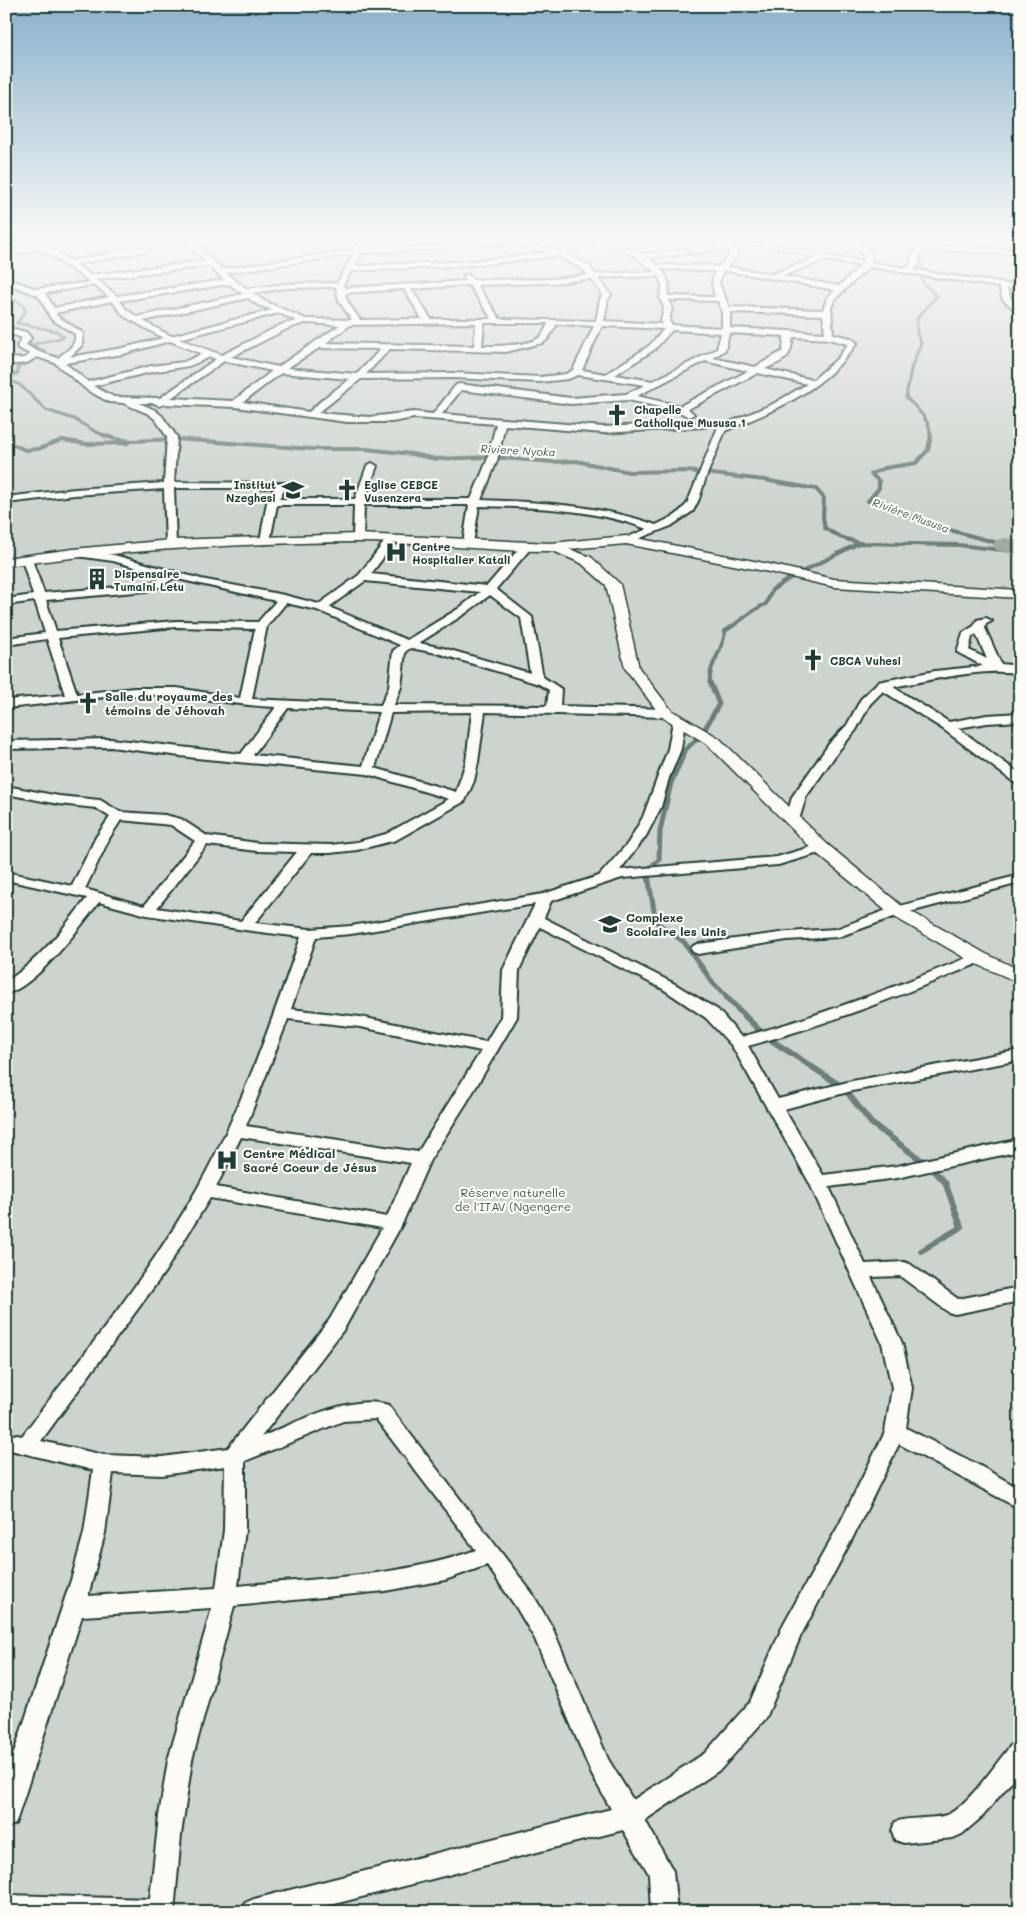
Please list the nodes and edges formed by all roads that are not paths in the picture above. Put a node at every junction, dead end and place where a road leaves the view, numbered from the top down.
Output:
1 (15, 332) edge
2 (76, 332) edge
3 (156, 332) edge
4 (202, 332) edge
5 (275, 332) edge
6 (336, 332) edge
7 (407, 332) edge
8 (479, 332) edge
9 (548, 332) edge
10 (595, 332) edge
11 (667, 332) edge
12 (726, 332) edge
13 (766, 332) edge
14 (829, 332) edge
15 (789, 333) junction
16 (829, 336) junction
17 (171, 340) junction
18 (404, 340) junction
19 (317, 345) junction
20 (386, 347) junction
21 (478, 348) junction
22 (209, 354) junction
23 (40, 355) junction
24 (706, 358) junction
25 (221, 359) junction
26 (58, 361) junction
27 (6, 362) edge
28 (278, 370) junction
29 (755, 370) junction
30 (577, 372) junction
31 (360, 376) junction
32 (466, 376) junction
33 (608, 376) junction
34 (813, 383) junction
35 (656, 384) junction
36 (86, 385) junction
37 (459, 387) junction
38 (628, 397) junction
39 (124, 400) junction
40 (161, 401) junction
41 (235, 404) junction
42 (681, 409) junction
43 (152, 412) junction
44 (312, 414) junction
45 (571, 414) junction
46 (436, 416) junction
47 (501, 423) junction
48 (705, 424) junction
49 (721, 429) junction
50 (372, 466) dead end
51 (169, 484) junction
52 (6, 500) edge
53 (272, 502) junction
54 (359, 502) junction
55 (475, 502) junction
56 (654, 528) junction
57 (358, 538) junction
58 (392, 539) junction
59 (626, 540) junction
60 (264, 541) junction
61 (468, 543) junction
62 (171, 544) junction
63 (527, 546) junction
64 (551, 547) junction
65 (74, 553) junction
66 (27, 560) junction
67 (6, 562) edge
68 (786, 572) joint
69 (171, 574) junction
70 (363, 577) junction
71 (490, 590) junction
72 (1020, 594) edge
73 (40, 597) junction
74 (284, 598) junction
75 (6, 602) edge
76 (321, 608) junction
77 (262, 626) junction
78 (52, 635) junction
79 (6, 642) edge
80 (408, 644) junction
81 (997, 668) junction
82 (1020, 670) edge
83 (537, 678) junction
84 (882, 685) junction
85 (72, 697) junction
86 (245, 702) junction
87 (6, 704) edge
88 (284, 705) junction
89 (479, 708) junction
90 (386, 709) junction
91 (553, 710) junction
92 (666, 713) junction
93 (1020, 717) edge
94 (686, 726) junction
95 (946, 726) junction
96 (6, 745) edge
97 (245, 758) junction
98 (368, 770) junction
99 (1017, 774) edge
100 (6, 790) edge
101 (460, 798) junction
102 (117, 816) junction
103 (793, 820) junction
104 (202, 840) junction
105 (308, 847) junction
106 (821, 848) junction
107 (9, 878) edge
108 (605, 878) junction
109 (1020, 879) edge
110 (77, 891) junction
111 (95, 898) junction
112 (545, 898) junction
113 (147, 911) junction
114 (897, 911) junction
115 (536, 920) junction
116 (245, 926) junction
117 (310, 933) junction
118 (698, 949) dead end
119 (979, 958) junction
120 (1020, 977) edge
121 (6, 989) edge
122 (282, 1012) junction
123 (738, 1044) junction
124 (490, 1048) junction
125 (1020, 1055) edge
126 (773, 1106) junction
127 (236, 1130) junction
128 (1020, 1145) edge
129 (422, 1159) junction
130 (818, 1182) junction
131 (205, 1190) junction
132 (392, 1224) junction
133 (860, 1271) junction
134 (1020, 1294) edge
135 (895, 1432) junction
136 (6, 1441) edge
137 (26, 1446) junction
138 (234, 1456) junction
139 (104, 1464) junction
140 (1020, 1500) edge
141 (491, 1554) junction
142 (225, 1598) junction
143 (74, 1607) junction
144 (1020, 1752) edge
145 (6, 1816) edge
146 (630, 1816) junction
147 (904, 1831) dead end
148 (6, 1908) edge
149 (162, 1911) edge
150 (254, 1912) edge
151 (664, 1912) edge

1 - 23 street
2 - 26 street
3 - 17 street
4 - 17 street
5 - 25 street
6 - 19 street
7 - 18 street
8 - 21 street
9 - 21 street
10 - 30 street
11 - 33 street
12 - 24 street
13 - 15 street
14 - 16 street
15 - 16 street
15 - 29 street
16 - 34 street
17 - 22 street
17 - 26 street
18 - 20 street
18 - 21 street
19 - 20 street
19 - 28 street
20 - 31 street
22 - 25 street
22 - 36 street
23 - 26 street
23 - 27 street
24 - 29 street
24 - 35 street
25 - 28 street
25 - 40 street
26 - 36 street
28 - 31 street
28 - 41 street
29 - 34 street
29 - 42 street
30 - 32 street
30 - 33 street
31 - 32 street
31 - 44 street
32 - 37 street
33 - 35 street
34 - 49 street
35 - 38 street
36 - 39 street
37 - 45 street
37 - 46 street
38 - 42 street
38 - 45 street
39 - 40 street
39 - 43 street
40 - 41 street
40 - 43 street
41 - 44 street
42 - 48 street
43 - 51 street
44 - 46 street
45 - 47 street
45 - 48 street
46 - 47 street
47 - 55 street
48 - 49 street
49 - 56 street
50 - 54 street
51 - 52 street
51 - 53 street
51 - 62 street
53 - 54 street
53 - 60 street
54 - 55 street
54 - 57 street
55 - 56 street
55 - 61 street
56 - 59 street
57 - 58 street
57 - 60 street
58 - 61 street
58 - 70 street
59 - 64 street
59 - 68 street
60 - 62 street
61 - 63 street
62 - 65 street
63 - 64 street
63 - 71 street
64 - 92 street
65 - 66 street
65 - 69 street
66 - 67 street
66 - 73 street
68 - 72 street
69 - 73 street
69 - 74 street
70 - 71 street
70 - 76 street
71 - 80 street
71 - 83 street
73 - 75 street
73 - 78 street
74 - 76 street
74 - 77 street
76 - 80 street
77 - 78 street
77 - 86 street
78 - 79 street
78 - 85 street
80 - 83 street
80 - 90 street
81 - 81 street
81 - 82 street
81 - 84 street
83 - 91 street
84 - 95 street
84 - 103 street
85 - 86 street
85 - 87 street
86 - 88 street
88 - 90 street
88 - 97 street
89 - 90 street
89 - 91 street
89 - 101 street
90 - 98 street
91 - 92 street
92 - 94 street
93 - 95 street
94 - 103 street
94 - 108 street
95 - 99 street
96 - 97 street
97 - 98 street
98 - 101 street
100 - 102 street
101 - 105 street
102 - 104 street
102 - 110 street
103 - 106 street
104 - 105 street
104 - 113 street
105 - 116 street
106 - 108 street
106 - 114 street
107 - 110 street
108 - 112 street
109 - 114 street
110 - 111 street
111 - 113 street
111 - 121 street
112 - 115 street
112 - 117 street
113 - 116 street
114 - 118 street
114 - 119 street
115 - 123 street
115 - 124 street
116 - 117 street
117 - 122 street
119 - 120 street
119 - 123 street
122 - 124 street
122 - 127 street
123 - 126 street
124 - 129 street
125 - 126 street
126 - 130 street
127 - 129 street
127 - 131 street
128 - 130 street
129 - 132 street
130 - 133 street
131 - 132 street
131 - 137 street
132 - 138 street
133 - 134 street
133 - 135 street
135 - 140 street
135 - 146 street
136 - 137 street
137 - 139 street
138 - 139 street
138 - 141 street
138 - 142 street
139 - 143 street
141 - 142 street
141 - 146 street
142 - 143 street
142 - 149 street
143 - 145 street
144 - 147 street
146 - 150 street
146 - 151 street
148 - 149 street

